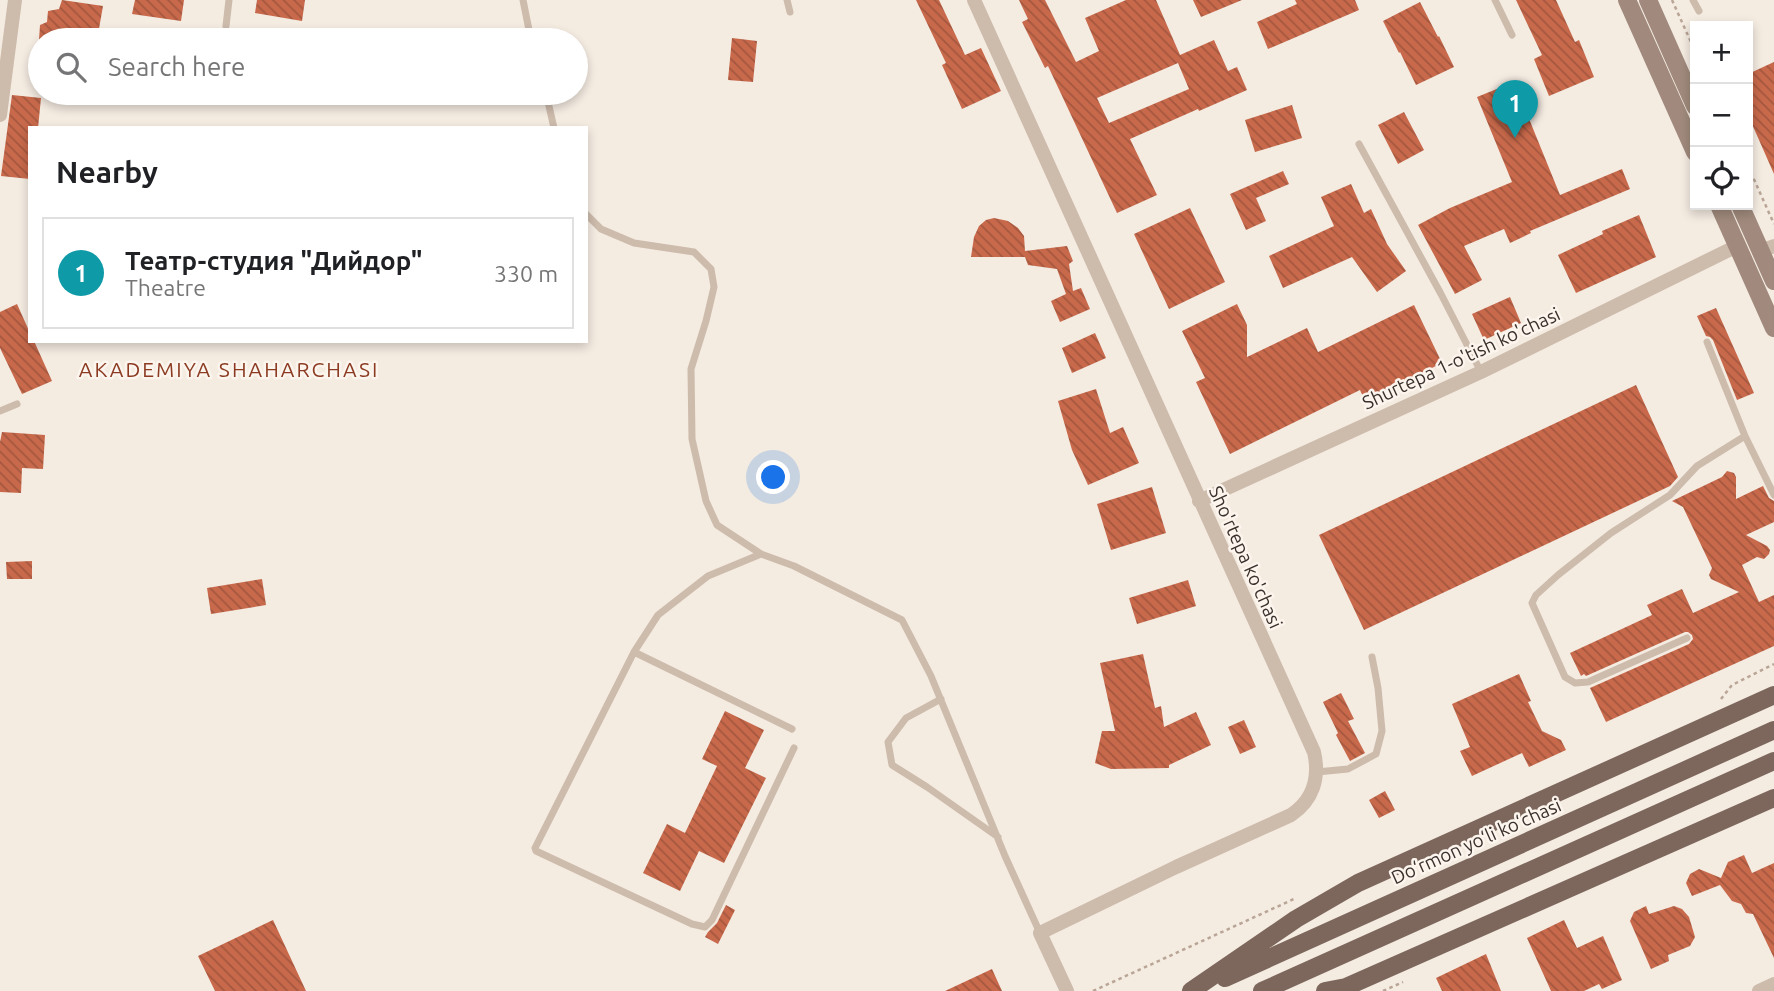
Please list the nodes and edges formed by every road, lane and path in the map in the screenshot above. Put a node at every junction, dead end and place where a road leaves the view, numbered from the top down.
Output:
1 (15, 0) edge
2 (229, 0) edge
3 (523, 0) edge
4 (787, 0) edge
5 (974, 0) edge
6 (1495, 0) edge
7 (1627, 0) edge
8 (1648, 0) edge
9 (1672, 0) edge
10 (1693, 0) edge
11 (1699, 11) dead end
12 (790, 12) dead end
13 (226, 26) dead end
14 (529, 28) edge
15 (1511, 35) dead end
16 (1690, 40) edge
17 (1690, 95) edge
18 (549, 105) edge
19 (0, 115) edge
20 (554, 126) edge
21 (1359, 144) dead end
22 (1693, 147) edge
23 (1753, 177) edge
24 (1721, 210) edge
25 (1743, 210) edge
26 (588, 216) edge
27 (1774, 224) edge
28 (1763, 245) edge
29 (1740, 252) junction
30 (1774, 281) edge
31 (1774, 328) edge
32 (1707, 342) dead end
33 (1481, 372) junction
34 (17, 404) dead end
35 (0, 411) edge
36 (1745, 436) junction
37 (1774, 495) edge
38 (1199, 500) junction
39 (761, 554) junction
40 (1686, 638) dead end
41 (634, 652) junction
42 (1372, 657) dead end
43 (1774, 695) edge
44 (941, 699) junction
45 (792, 729) dead end
46 (1774, 730) edge
47 (794, 748) dead end
48 (1774, 761) edge
49 (1316, 772) junction
50 (1774, 798) edge
51 (998, 838) junction
52 (1040, 933) junction
53 (1774, 984) edge
54 (1068, 991) edge
55 (1193, 991) edge
56 (1262, 991) edge
57 (1325, 991) edge
58 (1759, 991) edge

1 - 19 street
2 - 13 lane
3 - 14 lane
4 - 12 lane
5 - 38 street, Sho'rtepa ko'chasi
6 - 15 lane
7 - 22 main road
8 - 17 main road
9 - 16 path
10 - 11 lane
18 - 20 lane
21 - 33 lane
23 - 27 path
24 - 29 main road
25 - 28 main road
26 - 39 lane
28 - 29 main road
28 - 30 main road
29 - 31 main road
29 - 33 street, Shurtepa 1-o'tish ko'chasi
32 - 36 lane
33 - 38 street, Shurtepa 1-o'tish ko'chasi
34 - 35 lane
36 - 37 lane
36 - 40 lane
38 - 49 street, Sho'rtepa ko'chasi
39 - 41 lane
39 - 44 lane
41 - 45 lane
41 - 47 lane
42 - 49 lane
43 - 55 main road
44 - 51 lane
44 - 51 lane
46 - 55 main road, Do‘rmon yo‘li ko‘chasi
48 - 56 main road
49 - 52 street
50 - 57 main road
51 - 52 lane
52 - 54 street
53 - 58 street

